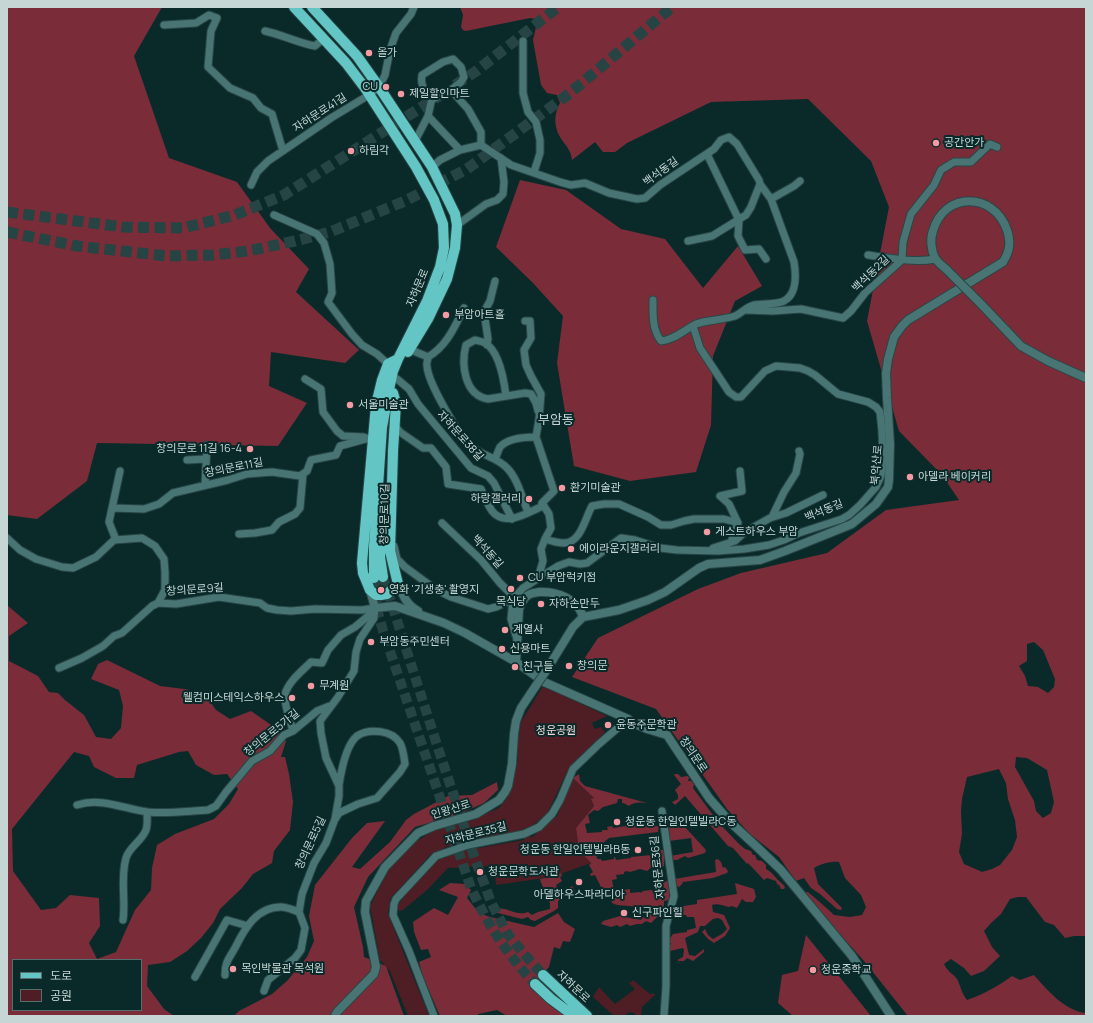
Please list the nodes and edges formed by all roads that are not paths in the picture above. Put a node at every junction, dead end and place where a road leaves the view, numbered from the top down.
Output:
1 (294, 7) edge
2 (312, 7) edge
3 (414, 7) edge
4 (164, 25) dead end
5 (266, 32) dead end
6 (324, 38) junction
7 (523, 42) dead end
8 (379, 87) junction
9 (451, 90) junction
10 (369, 95) junction
11 (432, 98) junction
12 (428, 116) junction
13 (415, 141) junction
14 (481, 145) junction
15 (997, 147) dead end
16 (460, 150) junction
17 (283, 151) junction
18 (706, 154) junction
19 (501, 158) junction
20 (432, 167) junction
21 (534, 172) junction
22 (800, 181) dead end
23 (760, 184) junction
24 (251, 185) dead end
25 (771, 199) junction
26 (274, 214) dead end
27 (739, 220) junction
28 (457, 225) junction
29 (688, 241) dead end
30 (868, 255) dead end
31 (766, 259) dead end
32 (936, 259) junction
33 (902, 260) junction
34 (495, 281) dead end
35 (653, 300) dead end
36 (464, 308) dead end
37 (744, 310) junction
38 (525, 321) dead end
39 (693, 326) junction
40 (487, 345) junction
41 (409, 349) junction
42 (428, 357) junction
43 (398, 359) junction
44 (388, 364) junction
45 (1086, 378) edge
46 (305, 379) dead end
47 (396, 379) junction
48 (393, 393) junction
49 (506, 396) junction
50 (540, 419) junction
51 (395, 430) junction
52 (371, 437) junction
53 (536, 437) junction
54 (207, 444) dead end
55 (799, 451) dead end
56 (206, 459) junction
57 (494, 459) junction
58 (187, 460) dead end
59 (120, 471) dead end
60 (740, 471) dead end
61 (303, 474) junction
62 (205, 485) junction
63 (823, 495) dead end
64 (543, 506) junction
65 (112, 508) junction
66 (528, 512) junction
67 (772, 517) junction
68 (512, 519) junction
69 (442, 523) dead end
70 (738, 523) junction
71 (239, 534) dead end
72 (7, 538) edge
73 (545, 539) junction
74 (116, 540) junction
75 (731, 542) junction
76 (707, 550) junction
77 (538, 578) junction
78 (398, 584) junction
79 (370, 590) junction
80 (513, 599) junction
81 (158, 603) junction
82 (375, 608) junction
83 (423, 616) junction
84 (583, 617) junction
85 (517, 638) junction
86 (516, 662) junction
87 (59, 668) dead end
88 (332, 704) junction
89 (628, 719) junction
90 (293, 731) junction
91 (339, 786) junction
92 (77, 805) dead end
93 (662, 811) dead end
94 (147, 812) junction
95 (335, 819) junction
96 (299, 912) junction
97 (123, 920) dead end
98 (248, 926) junction
99 (225, 975) dead end
100 (543, 975) tunnel mouth
101 (195, 977) dead end
102 (535, 984) tunnel mouth
103 (264, 991) dead end
104 (335, 1016) edge
105 (434, 1016) edge
106 (574, 1016) edge
107 (587, 1016) edge
108 (664, 1016) edge
109 (891, 1016) edge

1 - 6 main road, 자하문로
2 - 8 main road, 자하문로
3 - 8 street
4 - 17 street, 자하문로41길
5 - 6 street
6 - 10 main road, 자하문로
7 - 21 street
8 - 10 street, 자하문로41길
8 - 13 main road, 자하문로
9 - 11 street
9 - 11 street
9 - 14 street
10 - 17 street, 자하문로41길
10 - 43 main road, 자하문로
11 - 12 street
12 - 13 street
12 - 16 street
13 - 20 main road, 자하문로
14 - 16 street
14 - 19 street, 백석동길
15 - 33 street, 백석동2길
16 - 20 street
17 - 24 street, 자하문로41길
18 - 21 street, 백석동길
18 - 23 street, 백석동길
18 - 27 street
19 - 21 street, 백석동길
19 - 28 street
20 - 28 main road, 자하문로
22 - 25 street
23 - 25 street, 백석동길
23 - 27 street
25 - 37 street, 백석동길
26 - 44 street
27 - 29 street
27 - 31 street
28 - 41 main road, 자하문로
30 - 33 street
32 - 33 street
32 - 45 street, bridge
32 - 84 street, 북악산로
33 - 37 street, 백석동2길
34 - 40 street
35 - 39 street, 백석동길
36 - 42 street
37 - 39 street, 백석동길
38 - 50 street
39 - 76 street, 백석동길
40 - 49 street
40 - 49 street
41 - 42 street
41 - 47 main road, 자하문로
42 - 57 street
43 - 44 main road
43 - 48 main road, 자하문로
44 - 52 main road
46 - 52 street
47 - 48 main road, 자하문로
47 - 68 street, 자하문로38길
48 - 51 main road
49 - 50 street
50 - 53 street
51 - 68 street
51 - 78 main road
51 - 80 street, 창의문로10길
52 - 61 street
52 - 79 main road
53 - 57 street
53 - 64 street
54 - 56 street
55 - 67 street
56 - 58 street
56 - 62 street
57 - 66 street
59 - 65 street
60 - 70 street
61 - 62 street, 창의문로11길
61 - 71 street
62 - 65 street, 창의문로11길
63 - 67 street
64 - 66 street
64 - 73 street
65 - 74 street
66 - 68 street
67 - 75 street
69 - 80 street, 백석동길
70 - 73 street
70 - 75 street
72 - 74 street
73 - 77 street
74 - 81 street
75 - 76 street
76 - 77 street, 백석동길
77 - 80 street, 백석동길
78 - 79 main road
78 - 83 street
79 - 82 street
80 - 85 street
81 - 82 street, 창의문로9길
81 - 87 street, 창의문로9길
82 - 83 street, 창의문로
82 - 88 street, 창의문로5길
82 - 90 street
83 - 86 street, 창의문로
84 - 85 street
84 - 104 street, 인왕산로, bridge
85 - 86 street
86 - 89 street, 창의문로
88 - 90 street, 창의문로5가길
88 - 91 street, 창의문로5길
89 - 105 street, 자하문로35길
89 - 109 street, 창의문로
90 - 94 street, 창의문로5가길
91 - 95 street, 창의문로5길
91 - 95 street
92 - 94 street, 창의문로5가길
93 - 108 street, 자하문로36길
94 - 97 street
95 - 96 street, 창의문로5길
96 - 98 street
96 - 103 street, 창의문로5길
98 - 99 street
98 - 101 street
100 - 107 main road, 자하문로
102 - 106 main road, 자하문로

